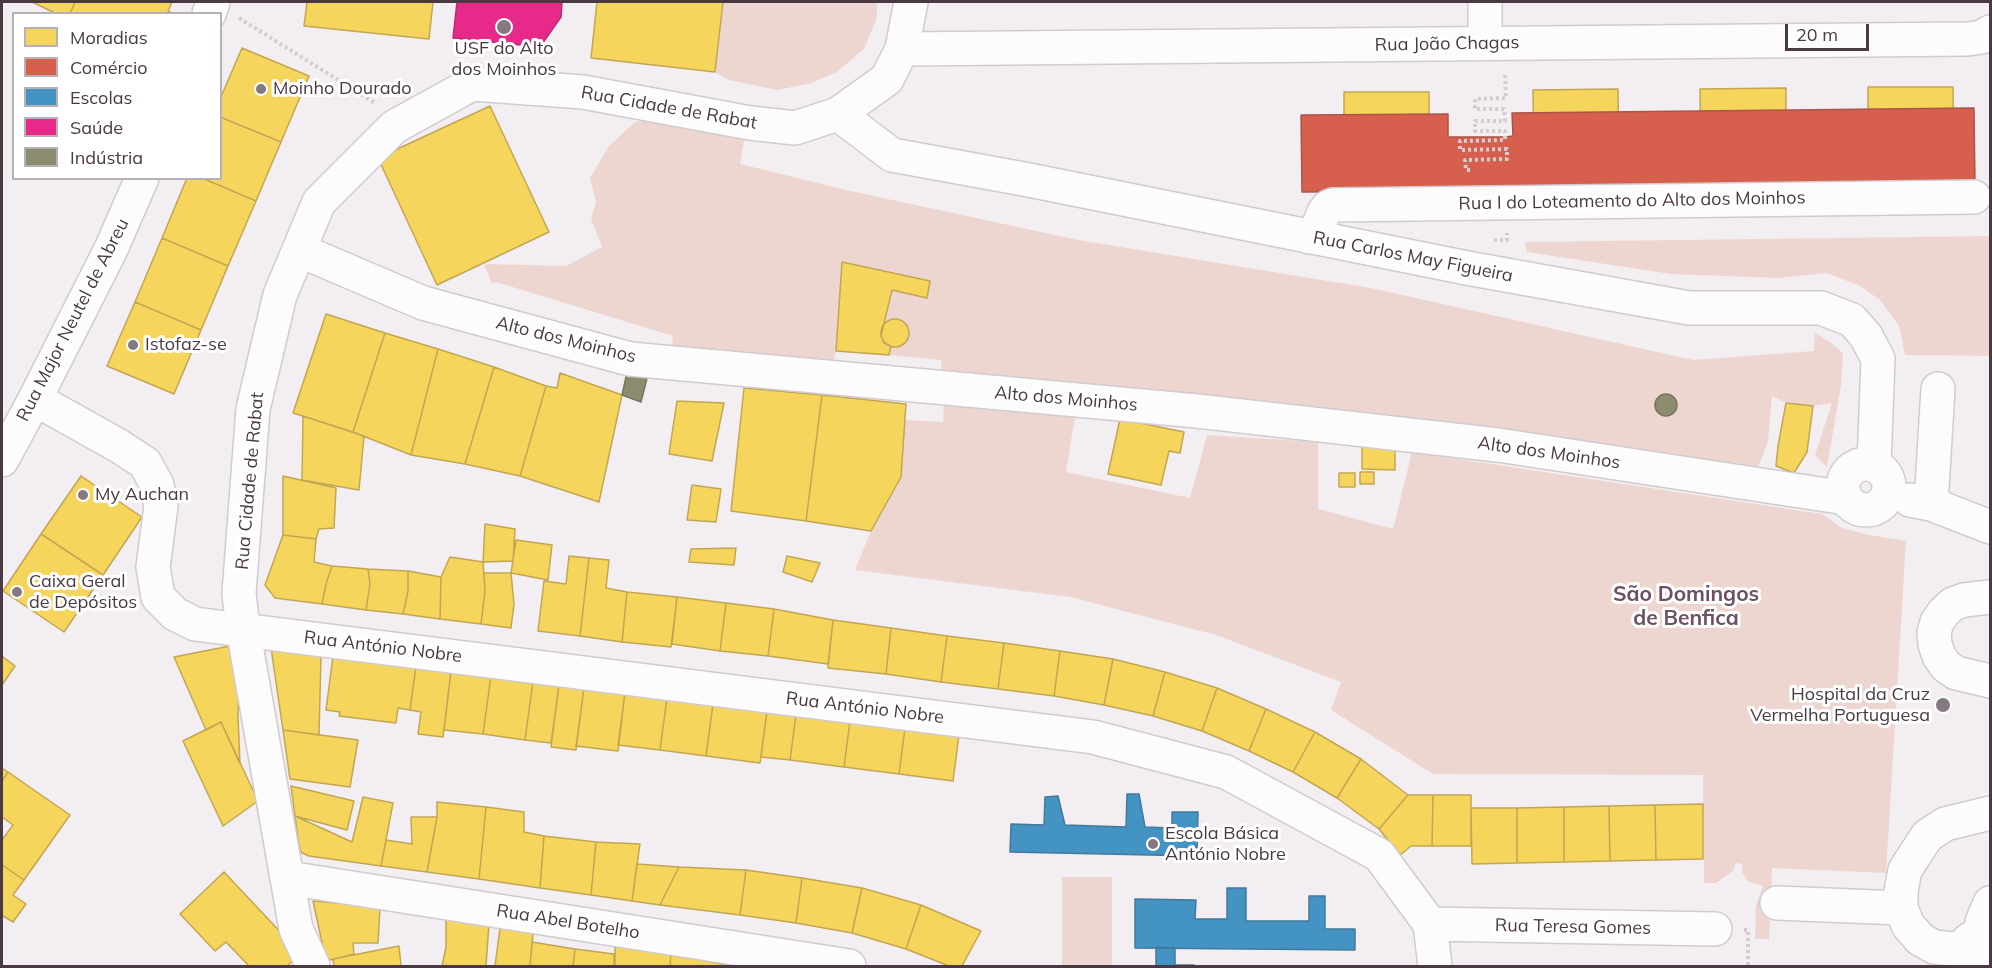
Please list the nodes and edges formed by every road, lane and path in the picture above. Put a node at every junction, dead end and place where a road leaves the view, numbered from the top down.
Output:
1 (213, 2) edge
2 (911, 2) edge
3 (1990, 32) edge
4 (902, 49) junction
5 (1496, 73) dead end
6 (838, 114) junction
7 (405, 121) junction
8 (1477, 170) dead end
9 (141, 180) edge
10 (1974, 197) dead end
11 (1308, 237) junction
12 (299, 250) junction
13 (1938, 389) dead end
14 (35, 399) junction
15 (2, 460) edge
16 (1874, 465) junction
17 (1887, 497) junction
18 (1846, 498) junction
19 (1931, 504) junction
20 (1990, 527) edge
21 (1990, 597) edge
22 (243, 629) junction
23 (1990, 681) edge
24 (1990, 813) edge
25 (288, 878) junction
26 (1777, 903) dead end
27 (1990, 903) edge
28 (1901, 908) junction
29 (1430, 924) junction
30 (1715, 930) dead end
31 (1980, 951) edge
32 (313, 966) edge
33 (849, 966) edge
34 (1435, 966) edge

1 - 7 path
2 - 4 street, Rua Cidade de Rabat
3 - 4 street, Rua João Chagas
4 - 6 street, Rua Cidade de Rabat
5 - 8 path
6 - 7 street, Rua Cidade de Rabat
6 - 11 street, Rua Carlos May Figueira
7 - 12 street, Rua Cidade de Rabat
9 - 14 street, Rua Major Neutel de Abreu
10 - 11 street, Rua I do Loteamento do Alto dos Moinhos
11 - 16 street, Rua Carlos May Figueira
12 - 18 street, Alto dos Moinhos
12 - 22 street, Rua Cidade de Rabat
13 - 19 street
14 - 15 street, Rua Major Neutel de Abreu
14 - 22 street, Rua António Nobre
16 - 17 street
16 - 18 street
17 - 18 street
17 - 19 street
19 - 20 street
21 - 23 street
22 - 25 street, Rua Cidade de Rabat
22 - 29 street, Rua António Nobre
24 - 28 street
25 - 32 street, Rua Cidade de Rabat
25 - 33 street, Rua Abel Botelho
26 - 28 street
27 - 31 street
28 - 31 street
29 - 30 street, Rua Teresa Gomes
29 - 34 street

